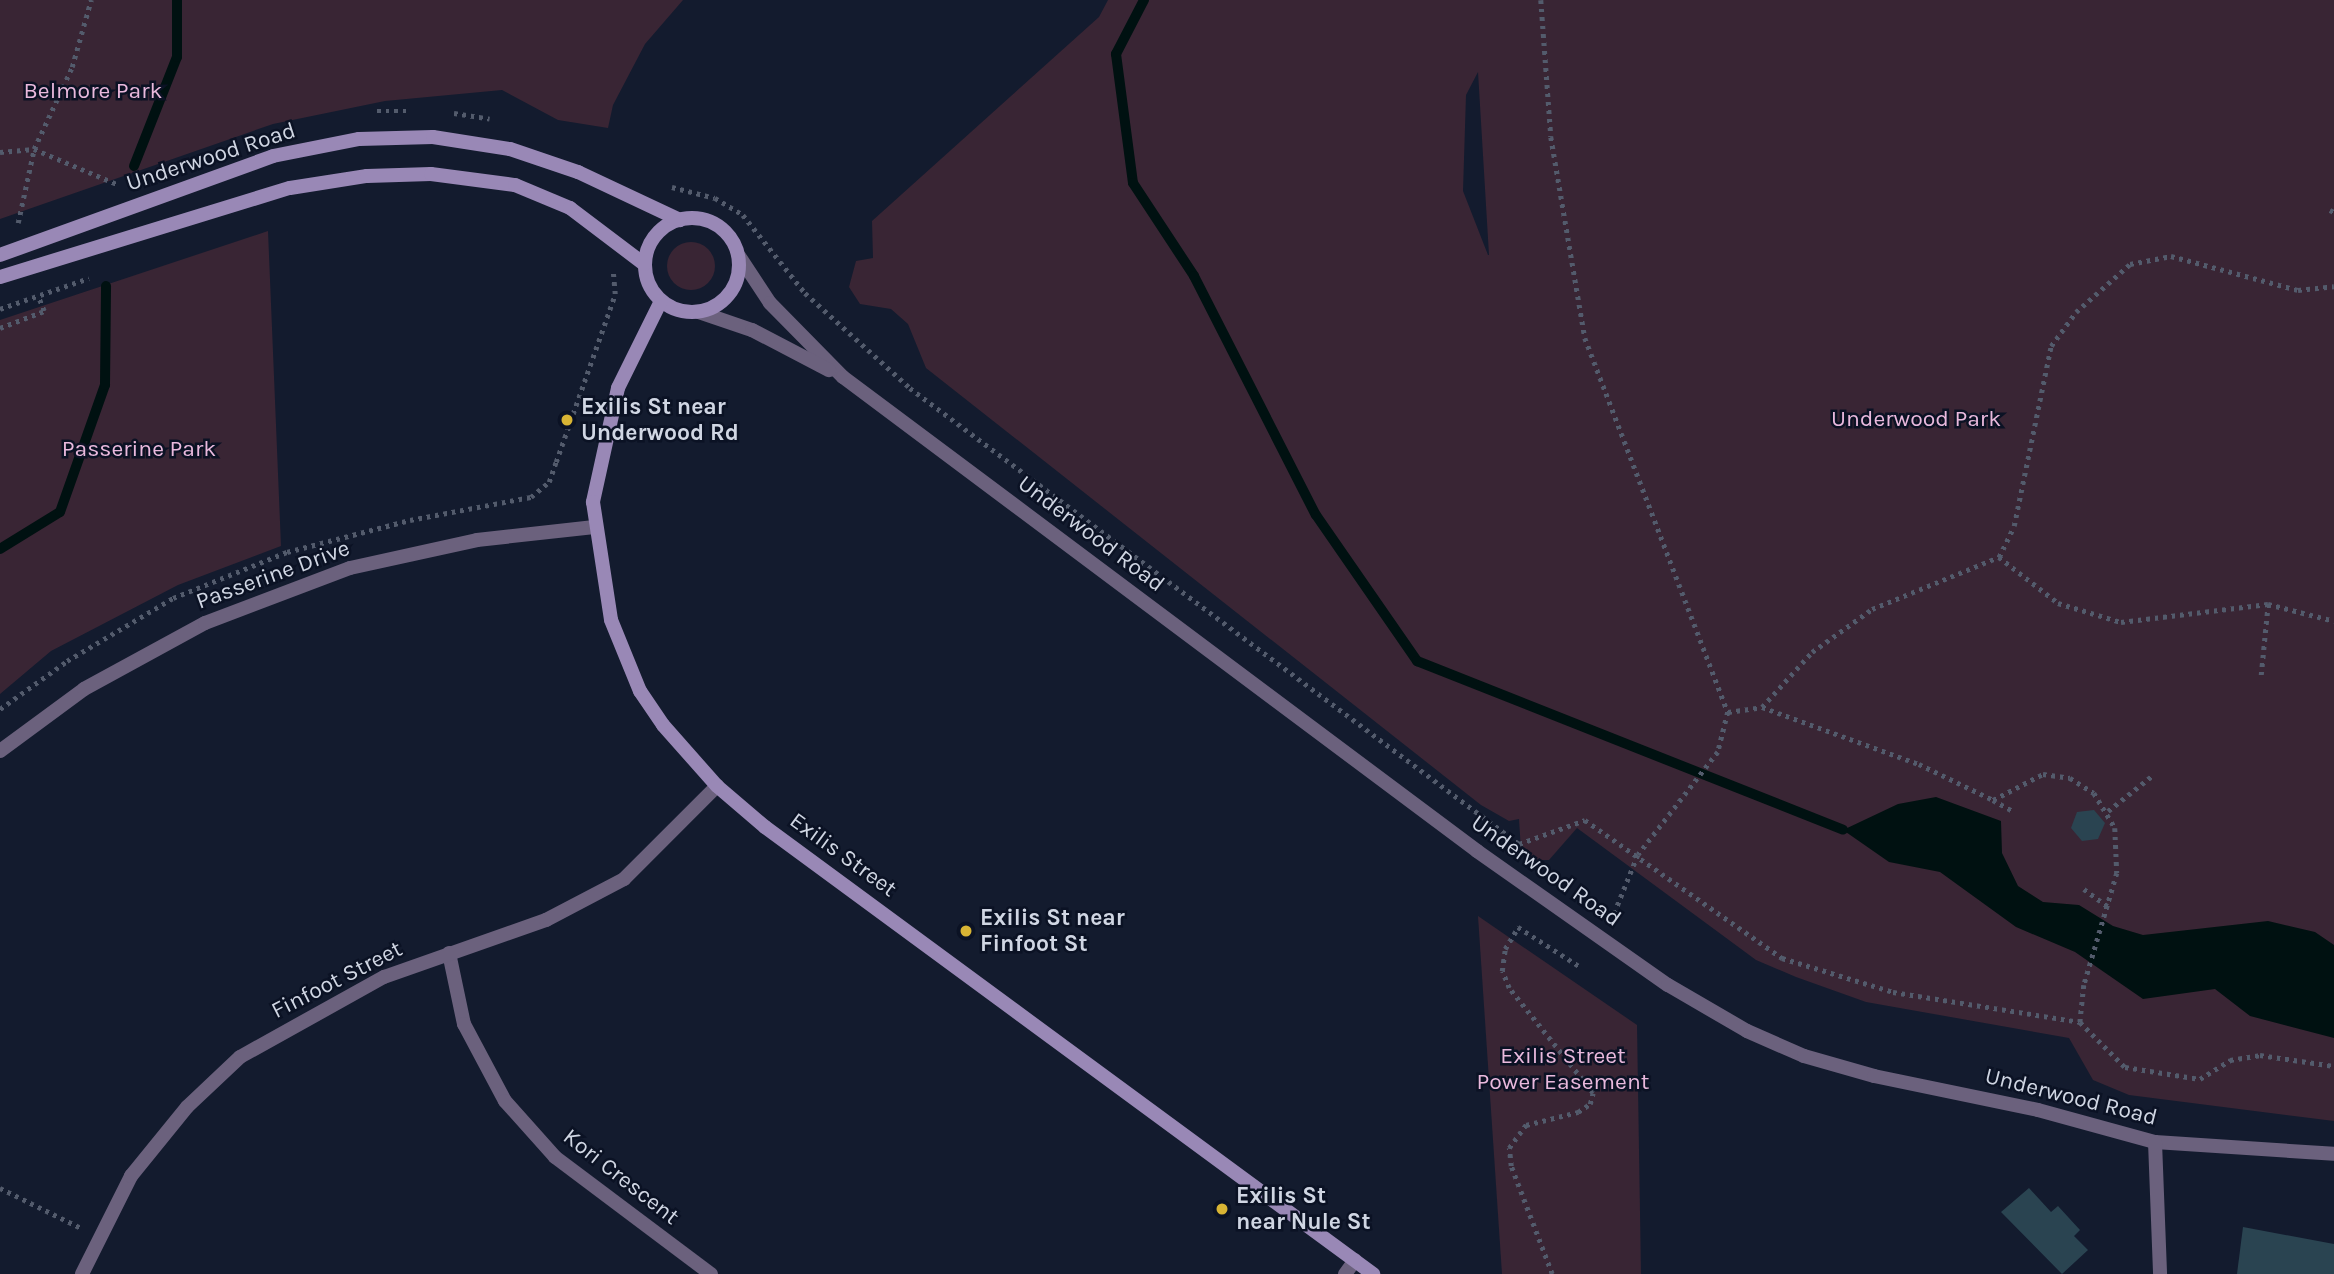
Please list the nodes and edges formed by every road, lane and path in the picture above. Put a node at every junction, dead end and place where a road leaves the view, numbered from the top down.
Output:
1 (91, 0) edge
2 (1541, 0) edge
3 (422, 111) dead end
4 (362, 112) dead end
5 (445, 113) dead end
6 (495, 120) dead end
7 (34, 149) junction
8 (0, 152) edge
9 (131, 180) dead end
10 (662, 183) dead end
11 (117, 184) junction
12 (105, 189) dead end
13 (30, 216) dead end
14 (680, 220) junction
15 (0, 255) edge
16 (739, 256) junction
17 (610, 263) dead end
18 (645, 264) junction
19 (101, 274) dead end
20 (0, 277) edge
21 (2334, 286) edge
22 (662, 301) junction
23 (0, 309) edge
24 (699, 312) junction
25 (843, 377) junction
26 (594, 527) junction
27 (1999, 557) junction
28 (2268, 604) junction
29 (2334, 621) edge
30 (2261, 675) dead end
31 (1762, 707) junction
32 (0, 709) edge
33 (1728, 712) junction
34 (0, 751) edge
35 (2153, 775) dead end
36 (717, 786) junction
37 (1993, 800) junction
38 (2013, 811) dead end
39 (2108, 811) junction
40 (1638, 855) junction
41 (2084, 890) dead end
42 (2109, 907) junction
43 (1615, 912) dead end
44 (449, 953) junction
45 (1579, 966) dead end
46 (2080, 1022) junction
47 (2334, 1066) edge
48 (2155, 1142) junction
49 (2334, 1154) edge
50 (0, 1188) edge
51 (99, 1237) junction
52 (1355, 1260) junction
53 (82, 1274) edge
54 (711, 1274) edge
55 (1345, 1274) edge
56 (1373, 1274) edge
57 (1552, 1274) edge
58 (2160, 1274) edge

1 - 7 path
2 - 33 path
3 - 4 path
5 - 6 path
7 - 8 path
7 - 11 path
7 - 13 path
9 - 11 path
10 - 40 path
11 - 12 path
14 - 15 street, Underwood Road
14 - 16 street, Underwood Road
14 - 18 street
16 - 24 street
16 - 25 street, Underwood Road
17 - 32 path
18 - 20 street
18 - 22 street
19 - 23 path
21 - 27 path
22 - 24 street, Underwood Road
22 - 26 street, Exilis Street
24 - 25 street, Underwood Road
25 - 48 street, Underwood Road
26 - 34 street, Passerine Drive
26 - 36 street, Exilis Street
27 - 28 path
27 - 31 path
28 - 29 path
28 - 30 path
31 - 33 path
31 - 37 path
33 - 40 path
35 - 39 path
36 - 44 street, Finfoot Street
36 - 52 street, Exilis Street
37 - 38 path
37 - 39 path
39 - 42 path
40 - 43 path
40 - 46 path
41 - 42 path
42 - 46 path
44 - 51 street, Finfoot Street
44 - 54 street, Kori Crescent
45 - 57 path
46 - 47 path
48 - 49 street, Underwood Road
48 - 58 street
50 - 51 path
51 - 53 street, Finfoot Street
52 - 55 street
52 - 56 street, Exilis Street

